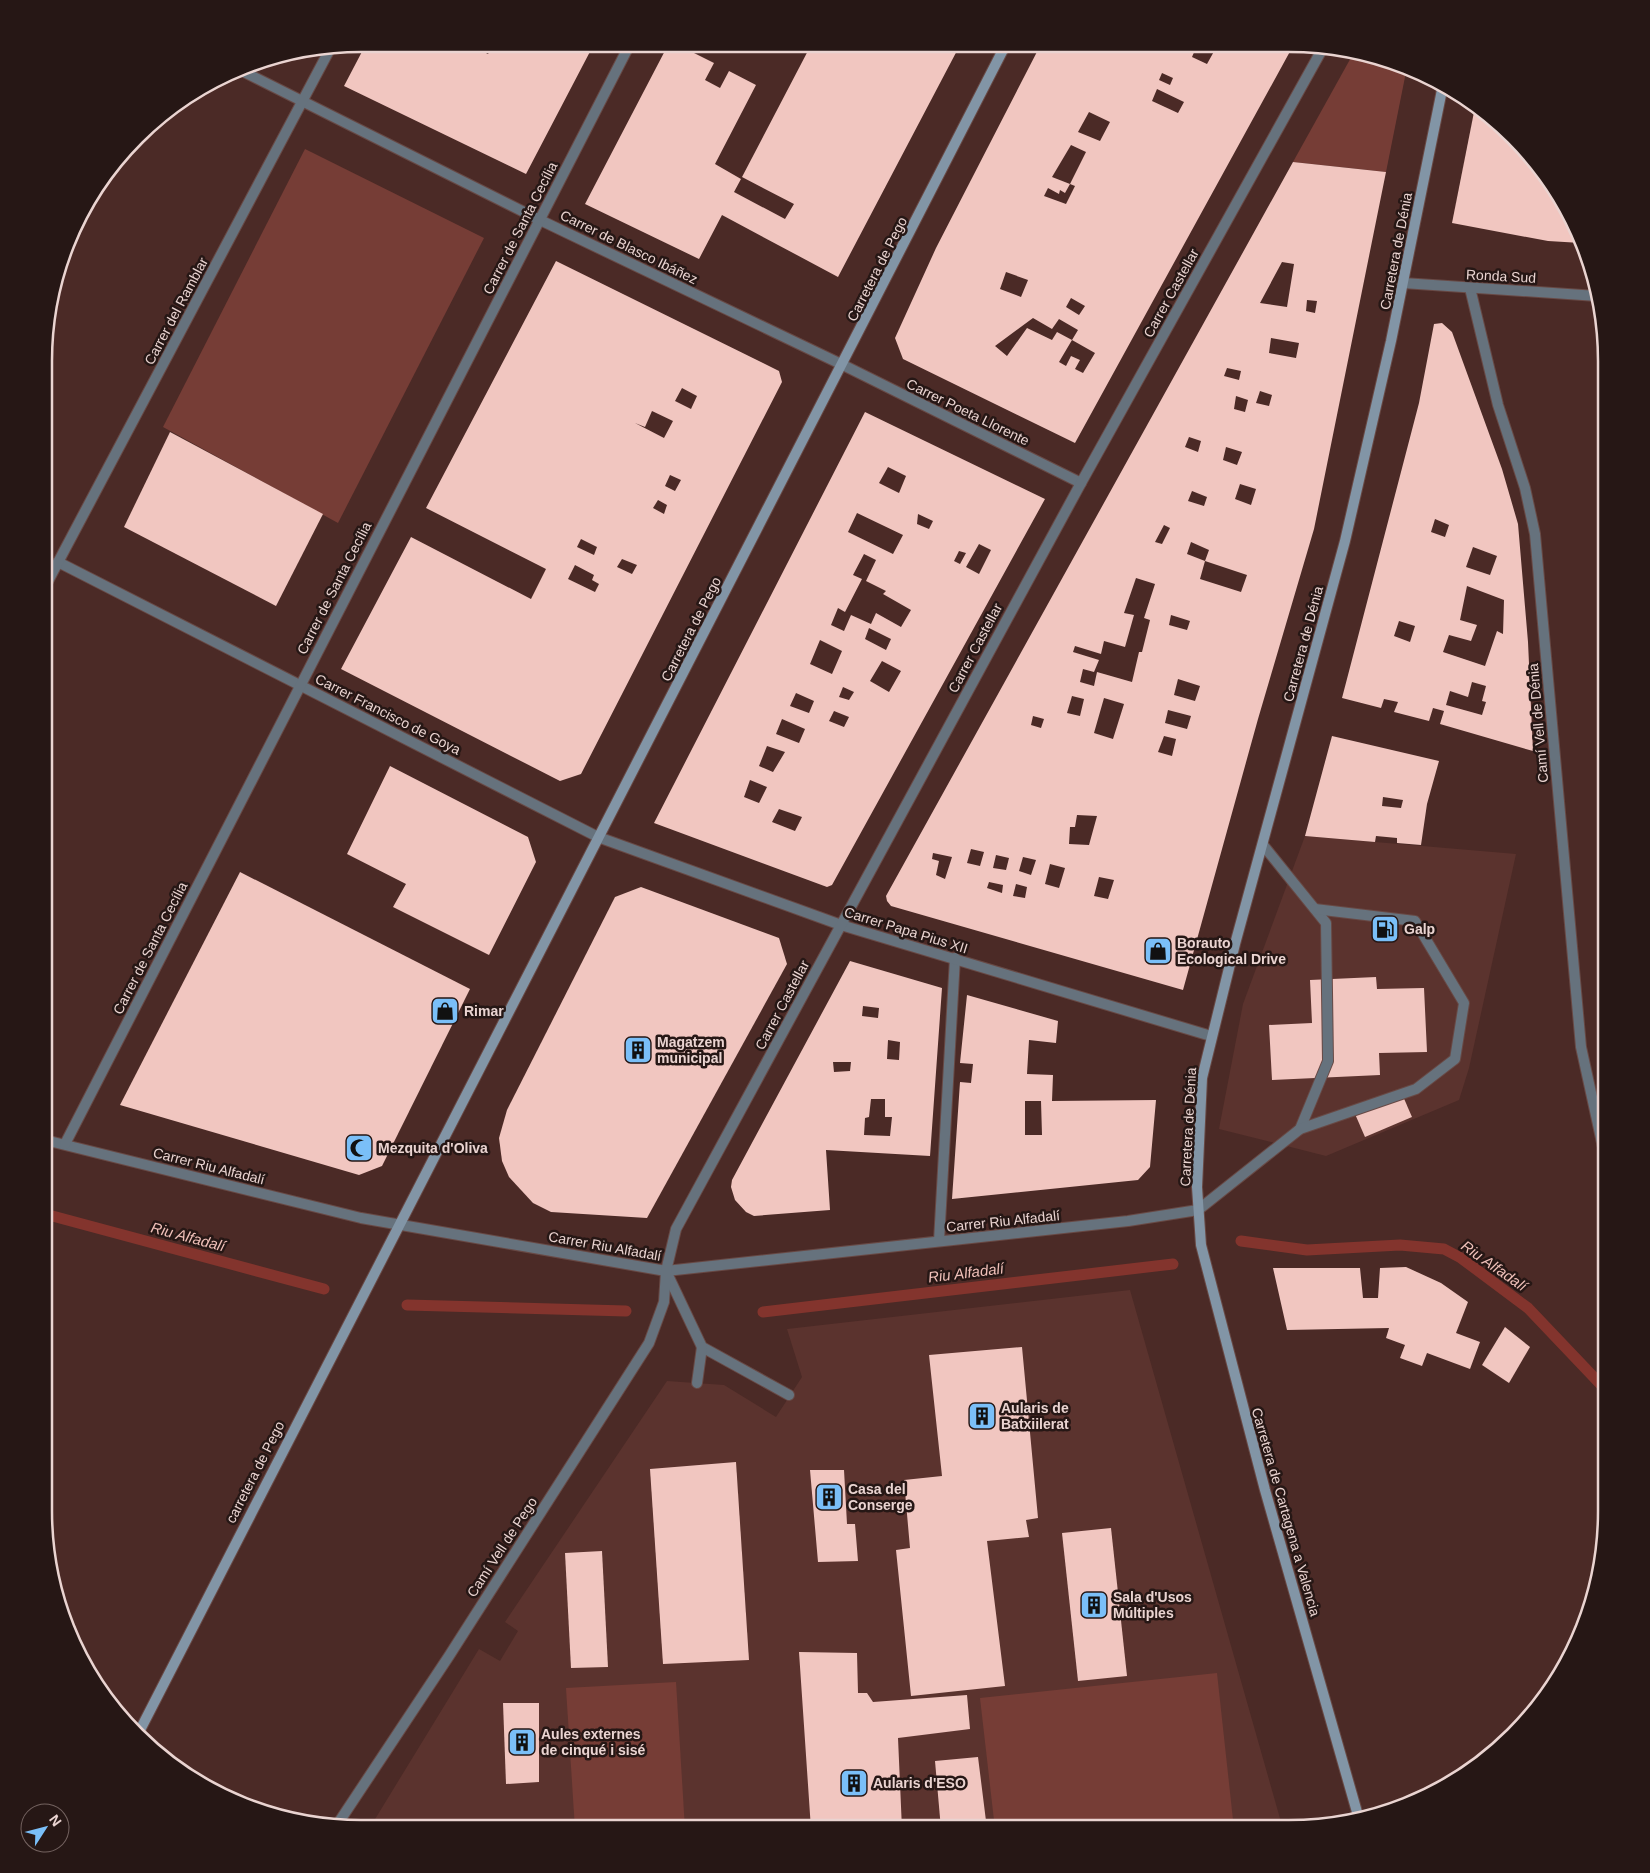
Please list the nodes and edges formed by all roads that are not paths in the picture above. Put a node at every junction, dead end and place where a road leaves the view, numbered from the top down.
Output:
1 (625, 53) edge
2 (1001, 53) edge
3 (327, 54) edge
4 (1320, 54) edge
5 (248, 74) edge
6 (1441, 93) edge
7 (304, 101) junction
8 (540, 220) junction
9 (1403, 283) junction
10 (1470, 288) junction
11 (1591, 296) edge
12 (844, 365) junction
13 (1081, 483) junction
14 (58, 562) junction
15 (52, 574) edge
16 (300, 684) junction
17 (598, 837) junction
18 (1262, 845) junction
19 (1314, 910) junction
20 (841, 925) junction
21 (955, 958) junction
22 (1211, 1036) junction
23 (1598, 1125) edge
24 (1300, 1129) junction
25 (52, 1141) edge
26 (65, 1144) junction
27 (1198, 1210) junction
28 (400, 1224) junction
29 (939, 1242) junction
30 (666, 1271) junction
31 (702, 1347) junction
32 (697, 1383) dead end
33 (789, 1395) dead end
34 (141, 1728) edge
35 (1357, 1813) edge
36 (340, 1820) edge

1 - 8 street, Carrer de Santa Cecília
2 - 12 main road, Carretera de Pego
3 - 7 street, Carrer del Ramblar
4 - 13 street, Carrer Castellar
5 - 7 street, Carrer de Blasco Ibáñez
6 - 9 main road, Carretera de Dénia
7 - 8 street, Carrer de Blasco Ibáñez
7 - 14 street, Carrer del Ramblar
8 - 12 street, Carrer de Blasco Ibáñez
8 - 16 street, Carrer de Santa Cecília
9 - 10 street, Ronda Sud
9 - 18 main road, Carretera de Dénia
10 - 11 street, Ronda Sud
10 - 23 street, Camí Vell de Dénia
12 - 13 street, Carrer Poeta Llorente
12 - 17 main road, Carretera de Pego
13 - 20 street, Carrer Castellar
14 - 15 street, Carrer del Ramblar
14 - 16 street, Carrer Francisco de Goya
16 - 17 street, Carrer Francisco de Goya
16 - 26 street, Carrer de Santa Cecília
17 - 20 street, Carrer Papa Pius XII
17 - 28 main road, Carretera de Pego
18 - 19 street
18 - 22 main road, Carretera de Dénia
19 - 24 street
19 - 24 street
20 - 21 street, Carrer Papa Pius XII
20 - 30 street, Carrer Castellar
21 - 22 street, Carrer Papa Pius XII
21 - 29 street
22 - 27 main road, Carretera de Dénia
24 - 27 street
25 - 26 street, Carrer Riu Alfadalí
26 - 28 street, Carrer Riu Alfadalí
27 - 29 street, Carrer Riu Alfadalí
27 - 35 main road, Carretera de Cartagena a Valencia
28 - 30 street, Carrer Riu Alfadalí
28 - 34 main road, carretera de Pego
29 - 30 street, Carrer Riu Alfadalí
30 - 31 street
30 - 36 street, Camí Vell de Pego
31 - 32 street
31 - 33 street

